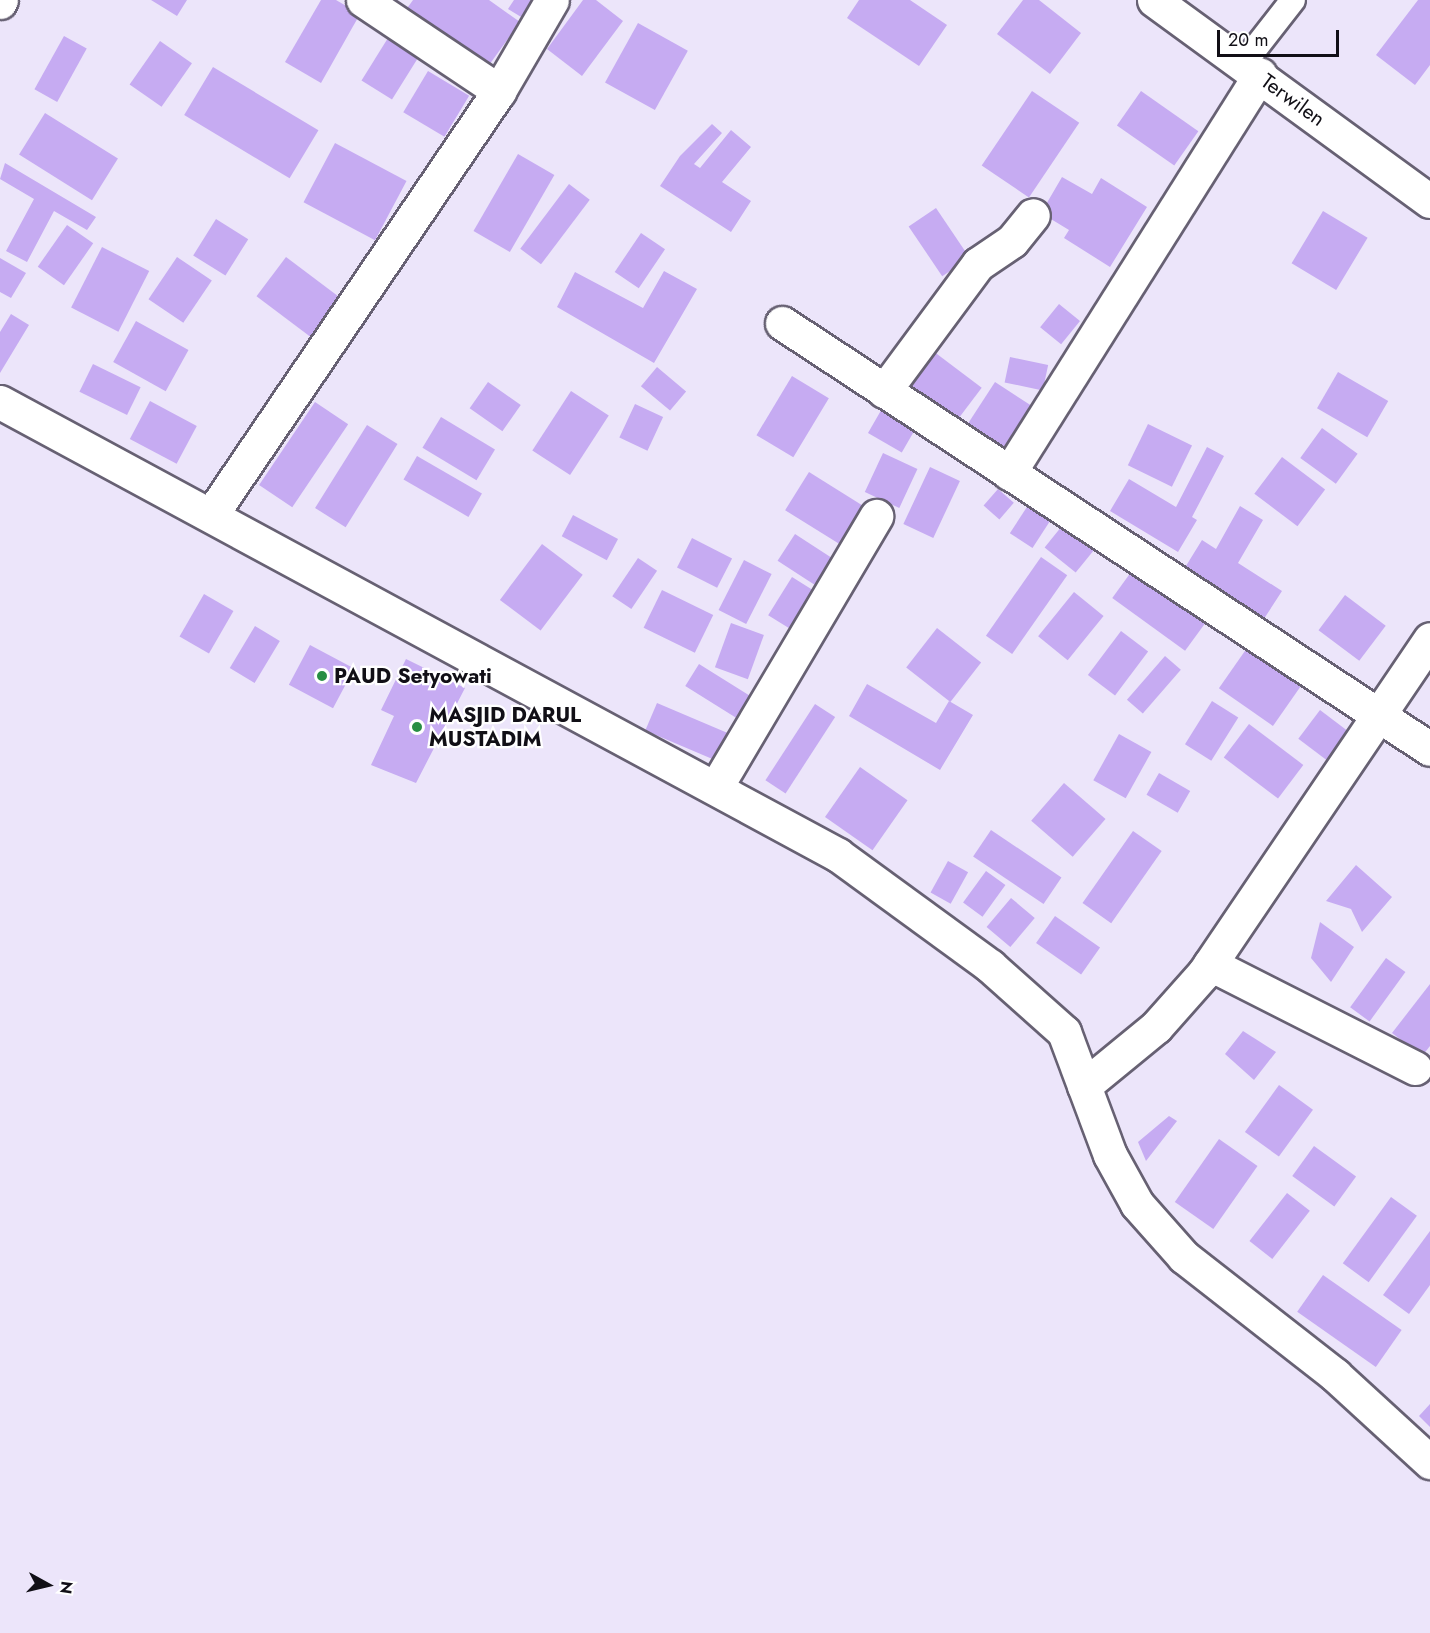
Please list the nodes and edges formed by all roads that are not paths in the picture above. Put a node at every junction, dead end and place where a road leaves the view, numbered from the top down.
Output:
1 (363, 0) edge
2 (552, 0) edge
3 (1154, 0) edge
4 (1293, 0) edge
5 (1252, 70) junction
6 (499, 91) junction
7 (1430, 201) edge
8 (1033, 215) dead end
9 (782, 323) dead end
10 (884, 391) junction
11 (0, 402) edge
12 (1009, 473) junction
13 (211, 515) junction
14 (876, 516) dead end
15 (1430, 639) edge
16 (1379, 716) junction
17 (1430, 749) edge
18 (716, 787) junction
19 (1210, 964) junction
20 (1415, 1068) dead end
21 (1084, 1086) junction
22 (1430, 1462) edge

1 - 6 street
2 - 6 street
3 - 5 street, Terwilen
4 - 5 lane
5 - 7 street, Terwilen
5 - 12 street
6 - 13 street
8 - 10 street
9 - 10 street
10 - 12 street
11 - 13 street
12 - 16 street
13 - 18 street
14 - 18 street
15 - 16 street
16 - 17 street
16 - 19 street
18 - 21 street
19 - 20 street
19 - 21 street
21 - 22 street

